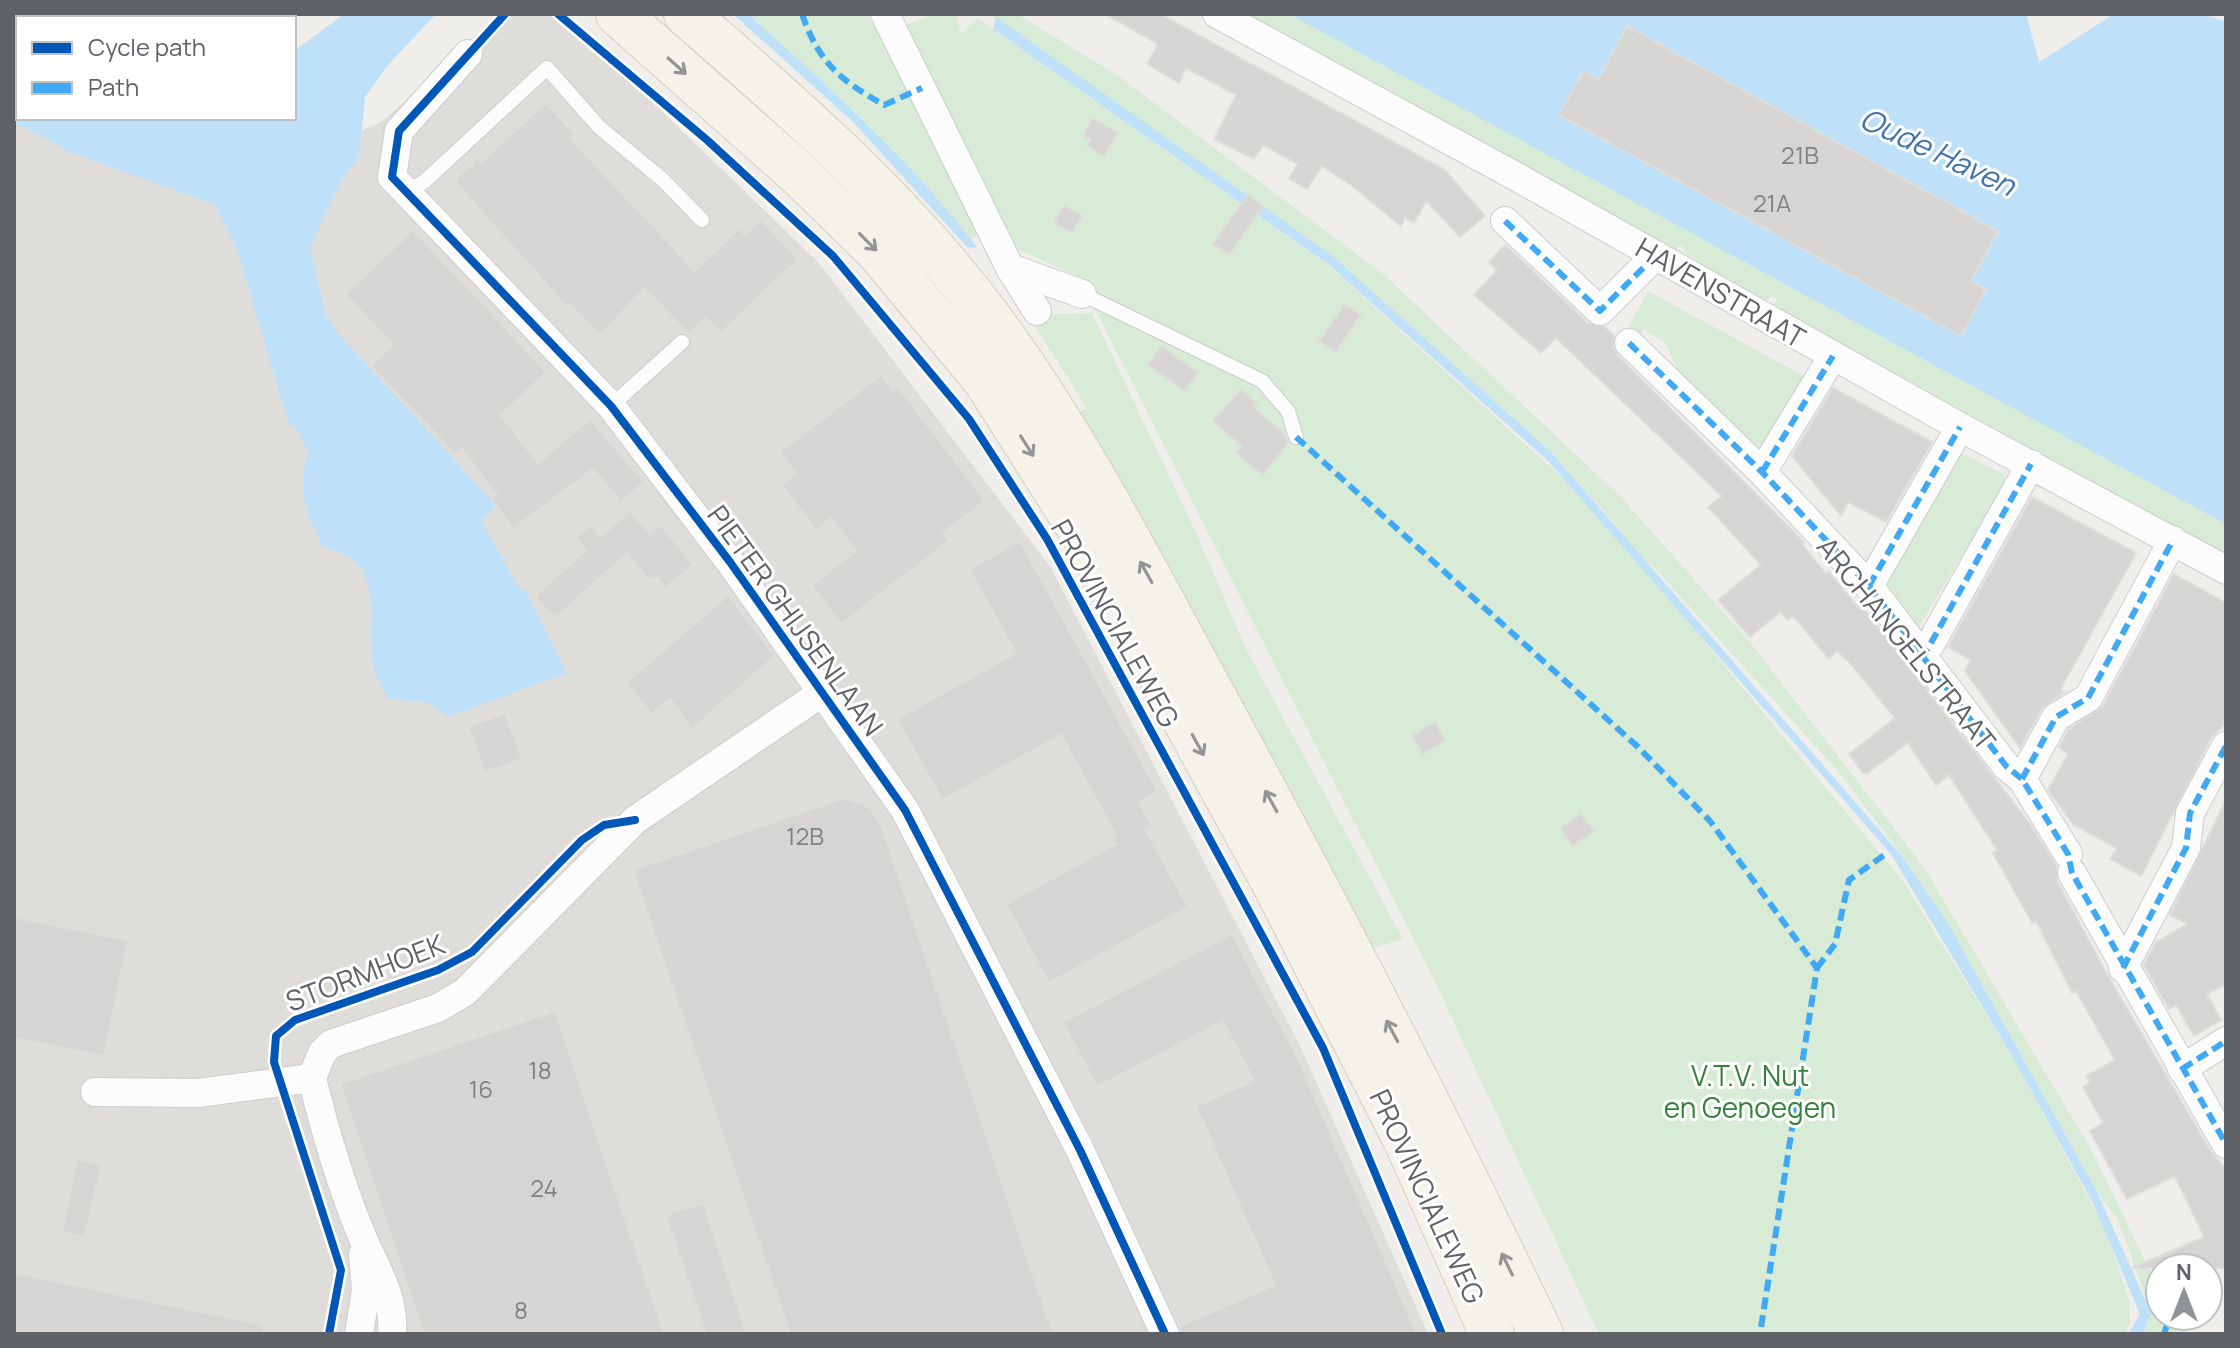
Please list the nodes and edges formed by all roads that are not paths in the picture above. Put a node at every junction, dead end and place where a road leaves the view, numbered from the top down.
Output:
1 (618, 14) edge
2 (686, 14) edge
3 (1217, 14) edge
4 (894, 16) edge
5 (468, 54) dead end
6 (407, 192) junction
7 (702, 220) dead end
8 (1505, 221) dead end
9 (1656, 255) junction
10 (1010, 268) junction
11 (1082, 294) joint
12 (1037, 311) dead end
13 (682, 342) dead end
14 (1629, 343) dead end
15 (1833, 356) junction
16 (611, 406) junction
17 (1960, 427) junction
18 (1296, 437) dead end
19 (2031, 464) junction
20 (1762, 472) junction
21 (2173, 540) junction
22 (2226, 570) edge
23 (1869, 586) junction
24 (1922, 659) junction
25 (823, 692) junction
26 (2226, 746) edge
27 (2022, 779) junction
28 (2123, 968) junction
29 (2226, 1041) edge
30 (2182, 1069) junction
31 (312, 1078) junction
32 (95, 1092) dead end
33 (2226, 1144) edge
34 (362, 1238) junction
35 (359, 1334) edge
36 (392, 1334) edge
37 (1165, 1334) edge
38 (1492, 1334) edge
39 (1541, 1334) edge

1 -> 38 main road, PROVINCIALEWEG
39 -> 2 main road, PROVINCIALEWEG
3 - 9 street, HAVENSTRAAT
4 - 10 street
5 - 6 street, PIETER GHIJSENLAAN
6 - 7 lane
6 - 16 street, PIETER GHIJSENLAAN
8 - 9 street
9 - 15 street, HAVENSTRAAT
10 - 11 street
10 - 12 street
11 - 18 lane
13 - 16 lane
14 - 20 street, ARCHANGELSTRAAT
15 - 17 street, HAVENSTRAAT
15 - 20 street
16 - 25 street, PIETER GHIJSENLAAN
17 - 19 street, HAVENSTRAAT
17 - 23 street
19 - 21 street, HAVENSTRAAT
19 - 24 street
20 - 23 street, ARCHANGELSTRAAT
21 - 22 street, HAVENSTRAAT
21 - 27 street
23 - 24 street, ARCHANGELSTRAAT
24 - 27 street, ARCHANGELSTRAAT
25 - 31 street, STORMHOEK
25 - 37 street, PIETER GHIJSENLAAN
26 - 28 street
27 - 28 street, ARCHANGELSTRAAT
28 - 30 street, ARCHANGELSTRAAT
29 - 30 street
30 - 33 street, ARCHANGELSTRAAT
31 - 32 street
31 - 34 street
34 - 35 street
34 - 36 street

